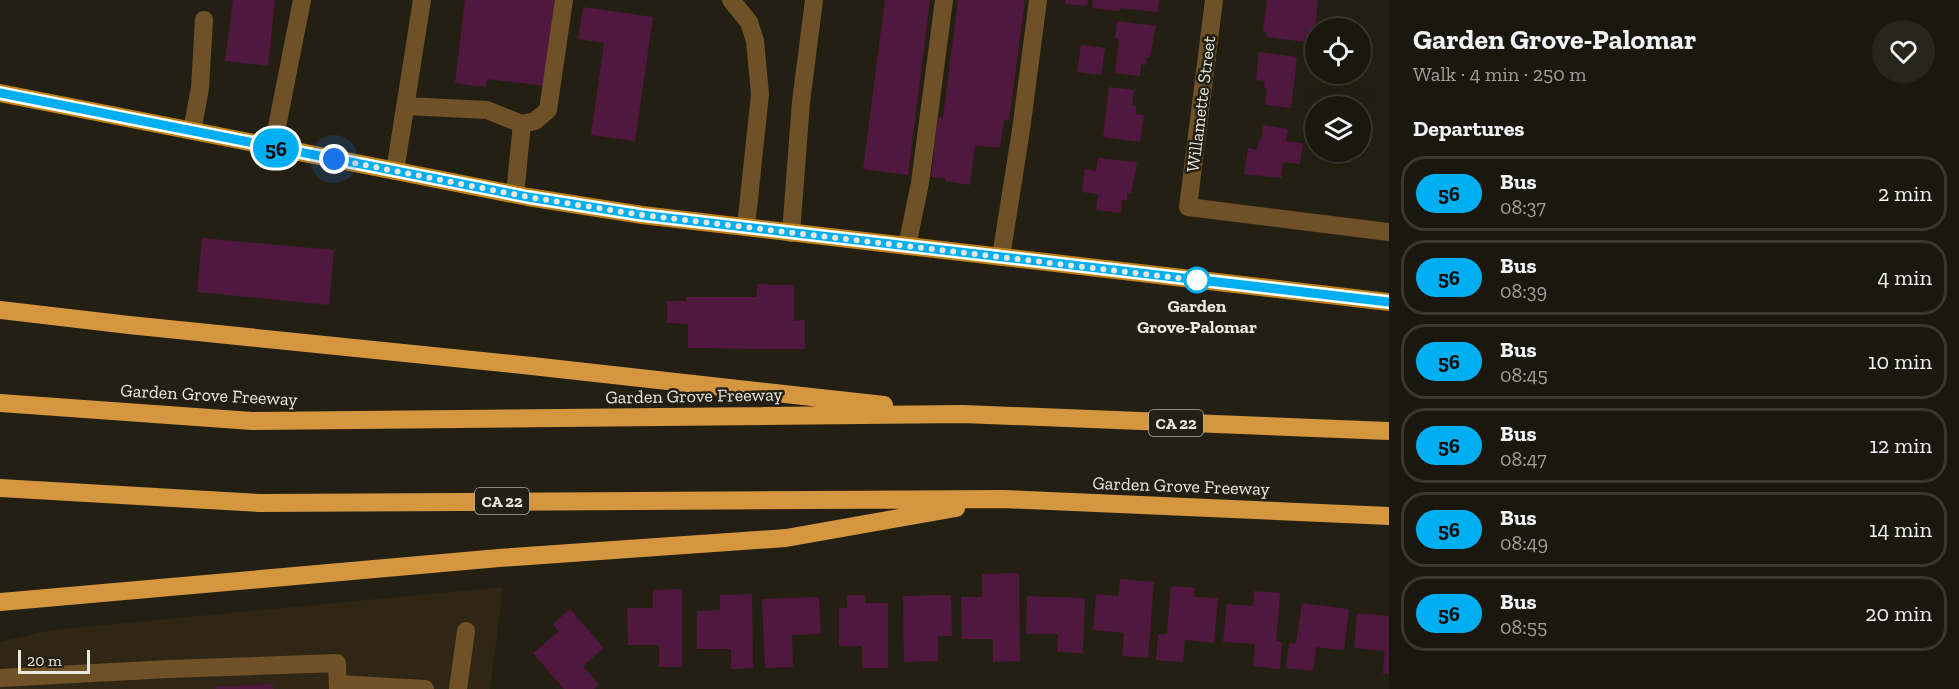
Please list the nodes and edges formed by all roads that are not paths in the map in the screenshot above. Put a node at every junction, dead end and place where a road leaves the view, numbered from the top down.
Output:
1 (302, 0) edge
2 (422, 0) edge
3 (564, 0) edge
4 (731, 0) edge
5 (814, 0) edge
6 (944, 0) edge
7 (1038, 0) edge
8 (1214, 0) edge
9 (204, 20) dead end
10 (0, 93) edge
11 (405, 106) junction
12 (522, 124) junction
13 (192, 131) junction
14 (273, 147) junction
15 (395, 171) junction
16 (515, 194) junction
17 (746, 228) junction
18 (791, 232) junction
19 (1389, 232) edge
20 (907, 246) junction
21 (1001, 257) junction
22 (1389, 302) edge
23 (0, 310) edge
24 (0, 403) edge
25 (963, 414) junction
26 (1389, 431) edge
27 (0, 488) edge
28 (1004, 500) junction
29 (1389, 516) edge
30 (0, 602) edge
31 (466, 630) dead end
32 (0, 678) edge
33 (338, 687) edge
34 (425, 689) edge
35 (458, 689) edge

1 - 14 street
2 - 11 street
3 - 12 street
4 - 17 street
5 - 18 street
6 - 20 street
7 - 21 street
8 - 19 street, Willamette Street
9 - 13 street
10 - 13 main road
11 - 12 street
11 - 15 street
12 - 16 street
13 - 14 main road
14 - 15 main road
15 - 16 main road
16 - 17 main road
17 - 18 main road
18 - 20 main road
20 - 21 main road
21 - 22 main road
23 - 25 highway
24 - 25 highway, Garden Grove Freeway / CA 22
25 - 26 highway, Garden Grove Freeway / CA 22
27 - 28 highway, Garden Grove Freeway / CA 22
28 - 29 highway, Garden Grove Freeway / CA 22
28 - 30 highway
31 - 35 street
32 - 33 street
33 - 34 street

